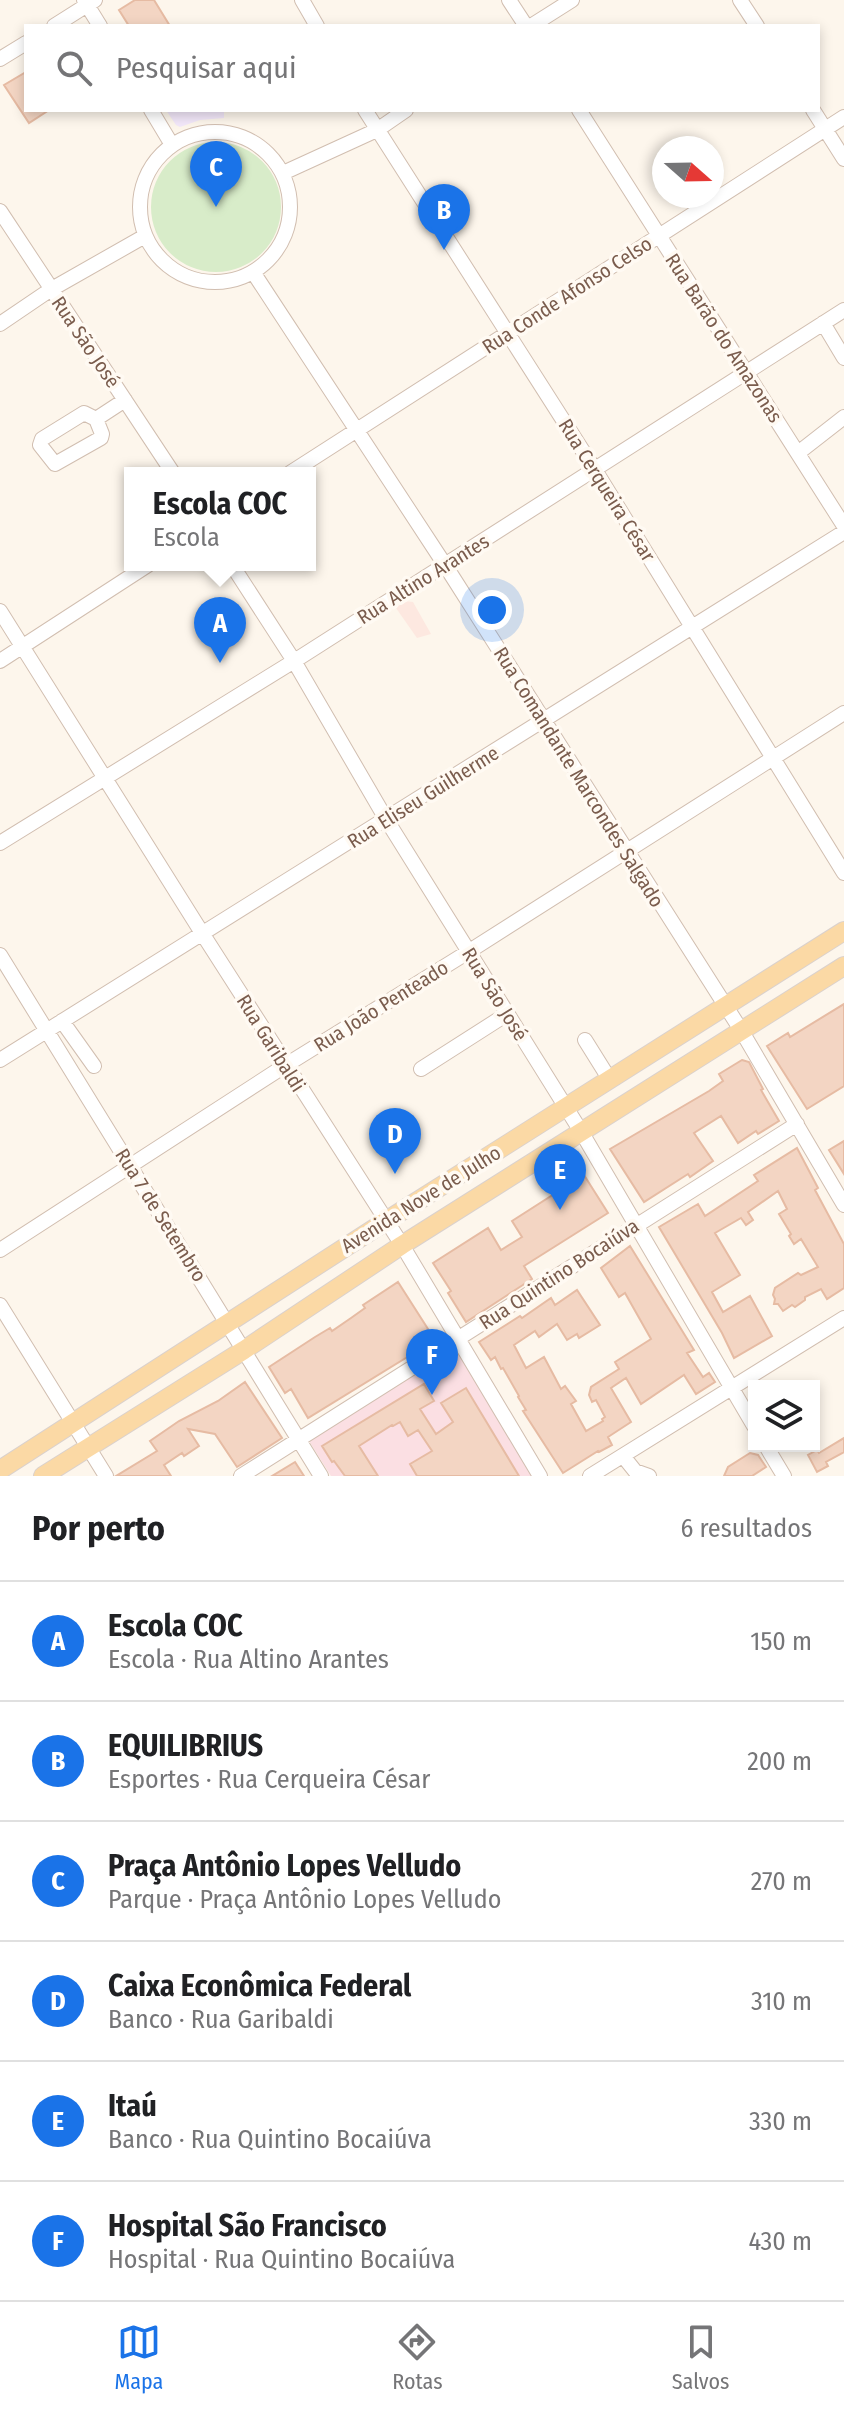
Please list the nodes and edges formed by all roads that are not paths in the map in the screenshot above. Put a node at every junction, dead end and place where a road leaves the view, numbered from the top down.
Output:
1 (302, 0) edge
2 (509, 0) edge
3 (572, 0) edge
4 (740, 0) edge
5 (89, 2) edge
6 (57, 24) edge
7 (99, 24) edge
8 (316, 24) edge
9 (527, 24) edge
10 (532, 24) edge
11 (756, 24) edge
12 (24, 44) edge
13 (0, 59) edge
14 (152, 112) edge
15 (366, 112) edge
16 (403, 112) edge
17 (580, 112) edge
18 (814, 112) edge
19 (844, 117) edge
20 (825, 129) junction
21 (377, 130) junction
22 (172, 145) junction
23 (844, 159) edge
24 (283, 173) junction
25 (0, 211) edge
26 (145, 236) junction
27 (659, 236) junction
28 (253, 272) junction
29 (50, 290) junction
30 (844, 310) edge
31 (823, 323) junction
32 (0, 324) edge
33 (508, 333) junction
34 (844, 358) edge
35 (747, 373) junction
36 (125, 400) junction
37 (844, 417) edge
38 (96, 419) dead end
39 (357, 430) junction
40 (798, 453) junction
41 (169, 467) edge
42 (299, 467) edge
43 (595, 470) junction
44 (844, 529) edge
45 (445, 565) junction
46 (139, 571) edge
47 (236, 571) edge
48 (0, 611) edge
49 (693, 627) junction
50 (23, 647) junction
51 (0, 661) edge
52 (294, 661) junction
53 (844, 713) edge
54 (543, 721) junction
55 (774, 759) junction
56 (105, 779) junction
57 (386, 819) junction
58 (0, 843) edge
59 (626, 851) junction
60 (844, 873) edge
61 (844, 931) edge
62 (202, 933) junction
63 (468, 952) junction
64 (0, 955) edge
65 (844, 966) edge
66 (725, 1005) junction
67 (507, 1014) junction
68 (62, 1021) junction
69 (46, 1030) junction
70 (741, 1030) junction
71 (585, 1040) dead end
72 (0, 1060) edge
73 (286, 1065) junction
74 (94, 1066) dead end
75 (421, 1069) dead end
76 (610, 1080) junction
77 (567, 1108) junction
78 (797, 1124) junction
79 (582, 1133) junction
80 (131, 1165) junction
81 (844, 1205) edge
82 (386, 1221) junction
83 (636, 1225) junction
84 (402, 1245) junction
85 (0, 1250) edge
86 (0, 1305) edge
87 (844, 1318) edge
88 (228, 1323) junction
89 (459, 1338) junction
90 (244, 1350) junction
91 (732, 1388) junction
92 (748, 1416) edge
93 (73, 1423) junction
94 (298, 1440) junction
95 (89, 1447) junction
96 (770, 1452) edge
97 (623, 1456) junction
98 (0, 1470) edge
99 (43, 1476) edge
100 (106, 1476) edge
101 (241, 1476) edge
102 (321, 1476) edge
103 (540, 1476) edge
104 (590, 1476) edge
105 (649, 1476) edge
106 (784, 1476) edge

1 - 8 street
2 - 9 street
3 - 10 street
4 - 11 street
5 - 6 street
5 - 7 street
12 - 13 street
14 - 22 street
15 - 21 street, Rua Cerqueira César
16 - 21 street
17 - 27 street, Rua Barão do Amazonas
18 - 20 street
19 - 20 street, Rua Conde Afonso Celso
20 - 23 street
20 - 27 street, Rua Conde Afonso Celso
21 - 24 street
21 - 33 street, Rua Cerqueira César
22 - 24 street
22 - 26 street
24 - 28 street
25 - 29 street, Rua São José
26 - 28 street
26 - 29 street
27 - 33 street, Rua Conde Afonso Celso
27 - 35 street, Rua Barão do Amazonas
28 - 39 street, Rua Comandante Marcondes Salgado
29 - 32 street
29 - 36 street, Rua São José
30 - 31 street, Rua Altino Arantes
31 - 34 street
31 - 35 street, Rua Altino Arantes
33 - 39 street, Rua Conde Afonso Celso
33 - 43 street, Rua Cerqueira César
35 - 40 street, Rua Barão do Amazonas
35 - 43 street, Rua Altino Arantes
36 - 38 street
36 - 41 street, Rua São José
37 - 40 street
39 - 42 street, Rua Conde Afonso Celso
39 - 45 street, Rua Comandante Marcondes Salgado
40 - 44 street, Rua Barão do Amazonas
43 - 45 street, Rua Altino Arantes
43 - 49 street, Rua Cerqueira César
44 - 49 street, Rua Eliseu Guilherme
45 - 52 street, Rua Altino Arantes
45 - 54 street, Rua Comandante Marcondes Salgado
46 - 50 street
47 - 52 street, Rua São José
48 - 50 street, Rua Garibaldi
49 - 54 street, Rua Eliseu Guilherme
49 - 55 street, Rua Cerqueira César
50 - 51 street
50 - 56 street, Rua Garibaldi
52 - 56 street, Rua Altino Arantes
52 - 57 street, Rua São José
53 - 55 street, Rua João Penteado
54 - 57 street, Rua Eliseu Guilherme
54 - 59 street, Rua Comandante Marcondes Salgado
55 - 59 street, Rua João Penteado
55 - 60 street, Rua Cerqueira César
56 - 58 street, Rua Altino Arantes
56 - 62 street, Rua Garibaldi
57 - 62 street, Rua Eliseu Guilherme
57 - 63 street, Rua São José
59 - 63 street, Rua João Penteado
59 - 66 street, Rua Comandante Marcondes Salgado
61 - 66 main road, Avenida Nove de Julho
62 - 68 street, Rua Eliseu Guilherme
62 - 73 street, Rua Garibaldi
63 - 67 street, Rua São José
63 - 73 street, Rua João Penteado
64 - 69 street, Rua 7 de Setembro
65 - 70 main road, Avenida Nove de Julho
66 - 70 street, Rua Comandante Marcondes Salgado
66 - 76 main road, Avenida Nove de Julho
67 - 75 street
67 - 77 street, Rua São José
68 - 69 street, Rua Eliseu Guilherme
68 - 74 street
69 - 72 street, Rua Eliseu Guilherme
69 - 80 street, Rua 7 de Setembro
70 - 78 street, Rua Comandante Marcondes Salgado
70 - 79 main road, Avenida Nove de Julho
71 - 76 street
73 - 80 street, Rua João Penteado
73 - 82 street, Rua Garibaldi
76 - 77 main road, Avenida Nove de Julho
77 - 79 street, Rua São José
77 - 82 main road, Avenida Nove de Julho
78 - 81 street, Rua Comandante Marcondes Salgado
78 - 83 street, Rua Quintino Bocaiúva
79 - 83 street, Rua São José
79 - 84 main road, Avenida Nove de Julho
80 - 85 street, Rua João Penteado
80 - 88 street, Rua 7 de Setembro
82 - 84 street, Rua Garibaldi
82 - 88 main road, Avenida Nove de Julho
83 - 89 street, Rua Quintino Bocaiúva
83 - 91 street, Rua São José
84 - 89 street, Rua Garibaldi
84 - 90 main road, Avenida Nove de Julho
86 - 93 street
87 - 91 street
88 - 90 street, Rua 7 de Setembro
88 - 93 main road, Avenida Nove de Julho
89 - 94 street, Rua Quintino Bocaiúva
89 - 103 street, Rua Garibaldi
90 - 94 street, Rua 7 de Setembro
90 - 95 main road, Avenida Nove de Julho
91 - 92 street, Rua São José
91 - 97 street
93 - 95 street
93 - 98 main road, Avenida Nove de Julho
94 - 101 street, Rua Quintino Bocaiúva
94 - 102 street, Rua 7 de Setembro
95 - 99 main road, Avenida Nove de Julho
95 - 100 street
96 - 106 street
97 - 104 street
97 - 105 street

